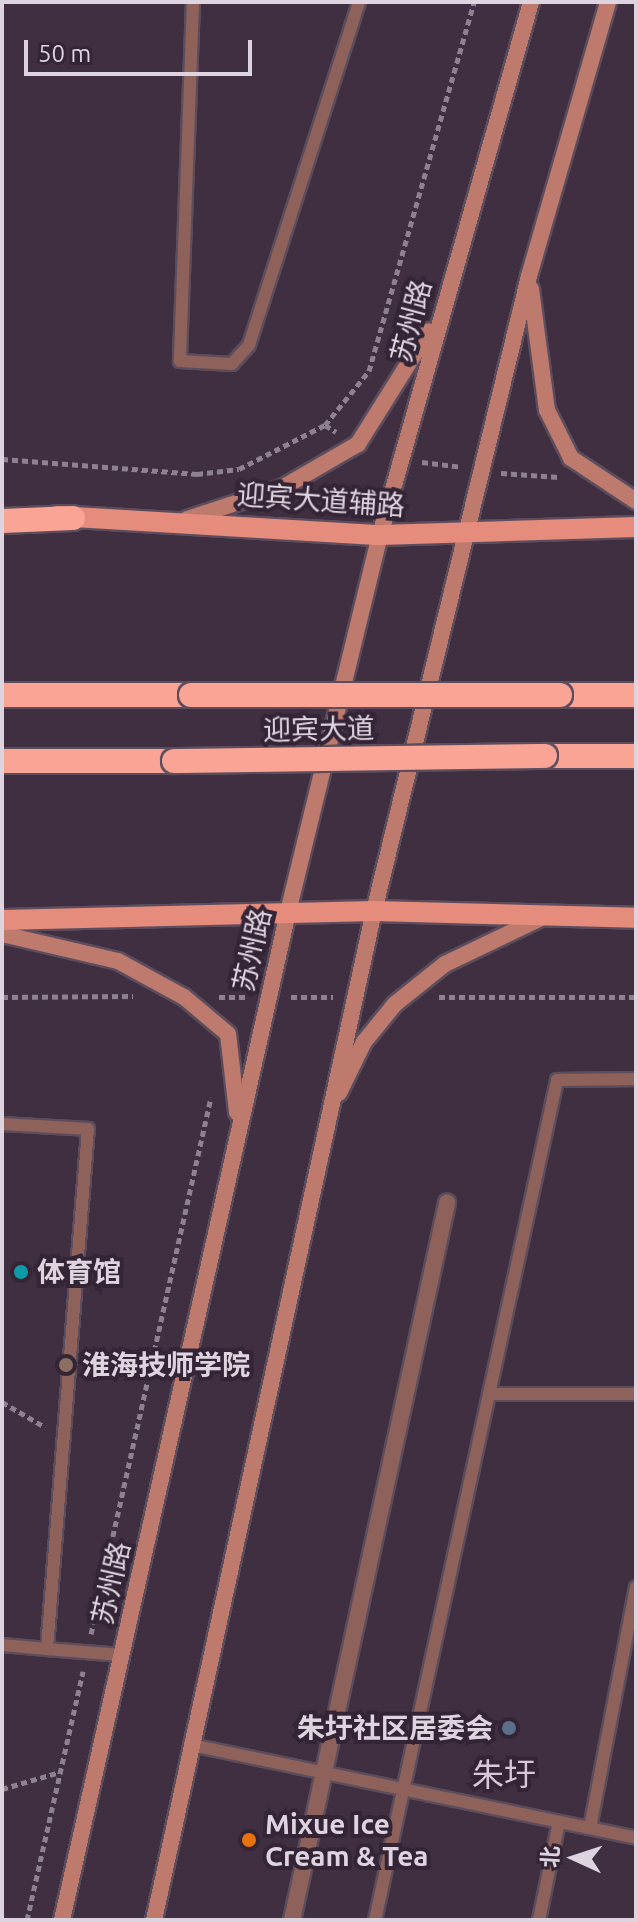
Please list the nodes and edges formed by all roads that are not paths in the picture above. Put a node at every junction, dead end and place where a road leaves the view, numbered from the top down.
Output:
1 (193, 2) edge
2 (359, 2) edge
3 (531, 2) edge
4 (608, 2) edge
5 (529, 276) junction
6 (443, 304) junction
7 (636, 501) edge
8 (2, 512) edge
9 (73, 518) junction
10 (187, 519) junction
11 (2, 521) edge
12 (636, 527) edge
13 (380, 535) junction
14 (469, 535) junction
15 (2, 695) edge
16 (636, 695) edge
17 (636, 756) edge
18 (2, 761) edge
19 (374, 911) junction
20 (288, 912) junction
21 (545, 916) junction
22 (636, 918) edge
23 (2, 920) edge
24 (2, 934) edge
25 (636, 1079) edge
26 (328, 1116) junction
27 (2, 1124) edge
28 (239, 1126) junction
29 (447, 1203) dead end
30 (489, 1394) junction
31 (636, 1394) edge
32 (636, 1587) edge
33 (2, 1645) edge
34 (47, 1649) junction
35 (121, 1655) junction
36 (192, 1745) junction
37 (324, 1773) junction
38 (404, 1790) junction
39 (559, 1822) junction
40 (590, 1828) junction
41 (636, 1838) edge
42 (62, 1920) edge
43 (154, 1920) edge
44 (292, 1920) edge
45 (375, 1920) edge
46 (539, 1920) edge

1 - 2 lane
3 - 6 main road, 苏州路
4 - 5 main road
5 - 7 main road
5 - 14 main road
6 - 10 main road
6 - 13 main road, 苏州路
8 - 9 main road, 迎宾大道辅路
9 - 10 main road, 迎宾大道辅路
9 - 11 highway
10 - 13 main road, 迎宾大道辅路
12 - 14 main road, 迎宾大道辅路
13 - 14 main road, 迎宾大道辅路
13 - 20 main road, 苏州路
14 - 19 main road
15 - 16 highway, 迎宾大道, bridge
17 - 18 highway, 迎宾大道, bridge
19 - 20 main road
19 - 21 main road
19 - 26 main road
20 - 23 main road
20 - 28 main road, 苏州路
21 - 22 main road
21 - 26 main road
24 - 28 main road
25 - 30 lane
26 - 36 main road
27 - 34 lane
28 - 35 main road, 苏州路
29 - 37 street
30 - 31 lane
30 - 38 lane
32 - 40 lane
33 - 34 lane
34 - 35 lane
35 - 42 main road, 苏州路
36 - 37 lane
36 - 43 main road
37 - 38 lane
37 - 44 street
38 - 39 lane
38 - 45 lane
39 - 40 lane
39 - 46 lane
40 - 41 lane

